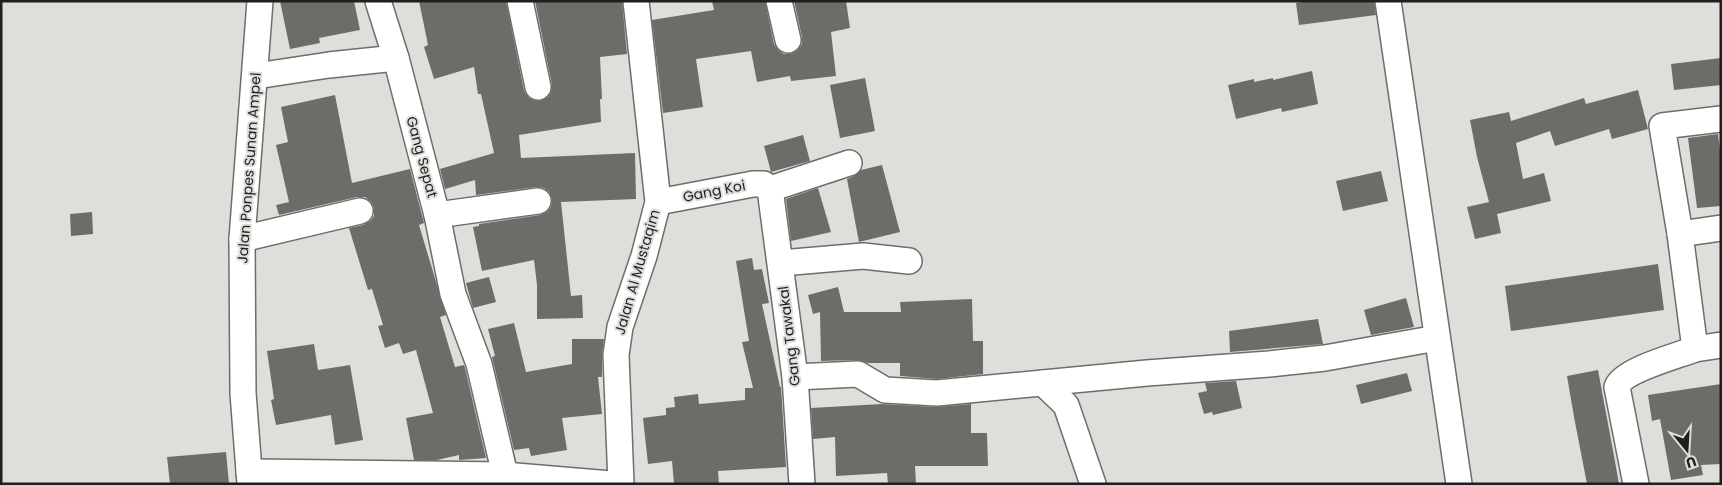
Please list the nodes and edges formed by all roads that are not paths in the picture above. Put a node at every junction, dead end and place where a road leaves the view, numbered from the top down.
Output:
1 (260, 1) edge
2 (378, 1) edge
3 (520, 1) edge
4 (636, 1) edge
5 (780, 1) edge
6 (1388, 1) edge
7 (788, 40) dead end
8 (396, 58) junction
9 (256, 76) junction
10 (538, 87) dead end
11 (1721, 119) edge
12 (849, 163) dead end
13 (770, 189) junction
14 (538, 200) dead end
15 (658, 202) junction
16 (360, 211) dead end
17 (437, 215) junction
18 (1721, 228) edge
19 (1680, 234) junction
20 (242, 239) junction
21 (909, 261) dead end
22 (781, 263) junction
23 (1437, 338) junction
24 (1721, 346) edge
25 (1696, 349) junction
26 (795, 377) junction
27 (1043, 383) junction
28 (505, 475) junction
29 (250, 478) edge
30 (1452, 483) edge
31 (611, 484) edge
32 (621, 484) edge
33 (802, 484) edge
34 (1093, 484) edge
35 (1636, 484) edge

1 - 9 street, Jalan Ponpes Sunan Ampel
2 - 8 street, Gang Sepat
3 - 10 street
4 - 15 street, Jalan Al Mustaqim
5 - 7 street
6 - 23 street
8 - 9 street
8 - 17 street, Gang Sepat
9 - 20 street, Jalan Ponpes Sunan Ampel
11 - 19 street
12 - 13 street
13 - 15 street, Gang Koi
13 - 22 street, Gang Tawakal
14 - 17 street, Gang Sepat
15 - 32 street, Jalan Al Mustaqim
16 - 20 street
17 - 28 street
18 - 19 street
19 - 25 street
20 - 29 street, Jalan Ponpes Sunan Ampel
21 - 22 street
22 - 26 street, Gang Tawakal
23 - 27 street
23 - 30 street
24 - 25 street
25 - 35 street
26 - 27 street
26 - 33 street, Gang Tawakal
27 - 34 street
28 - 29 street
28 - 31 street

